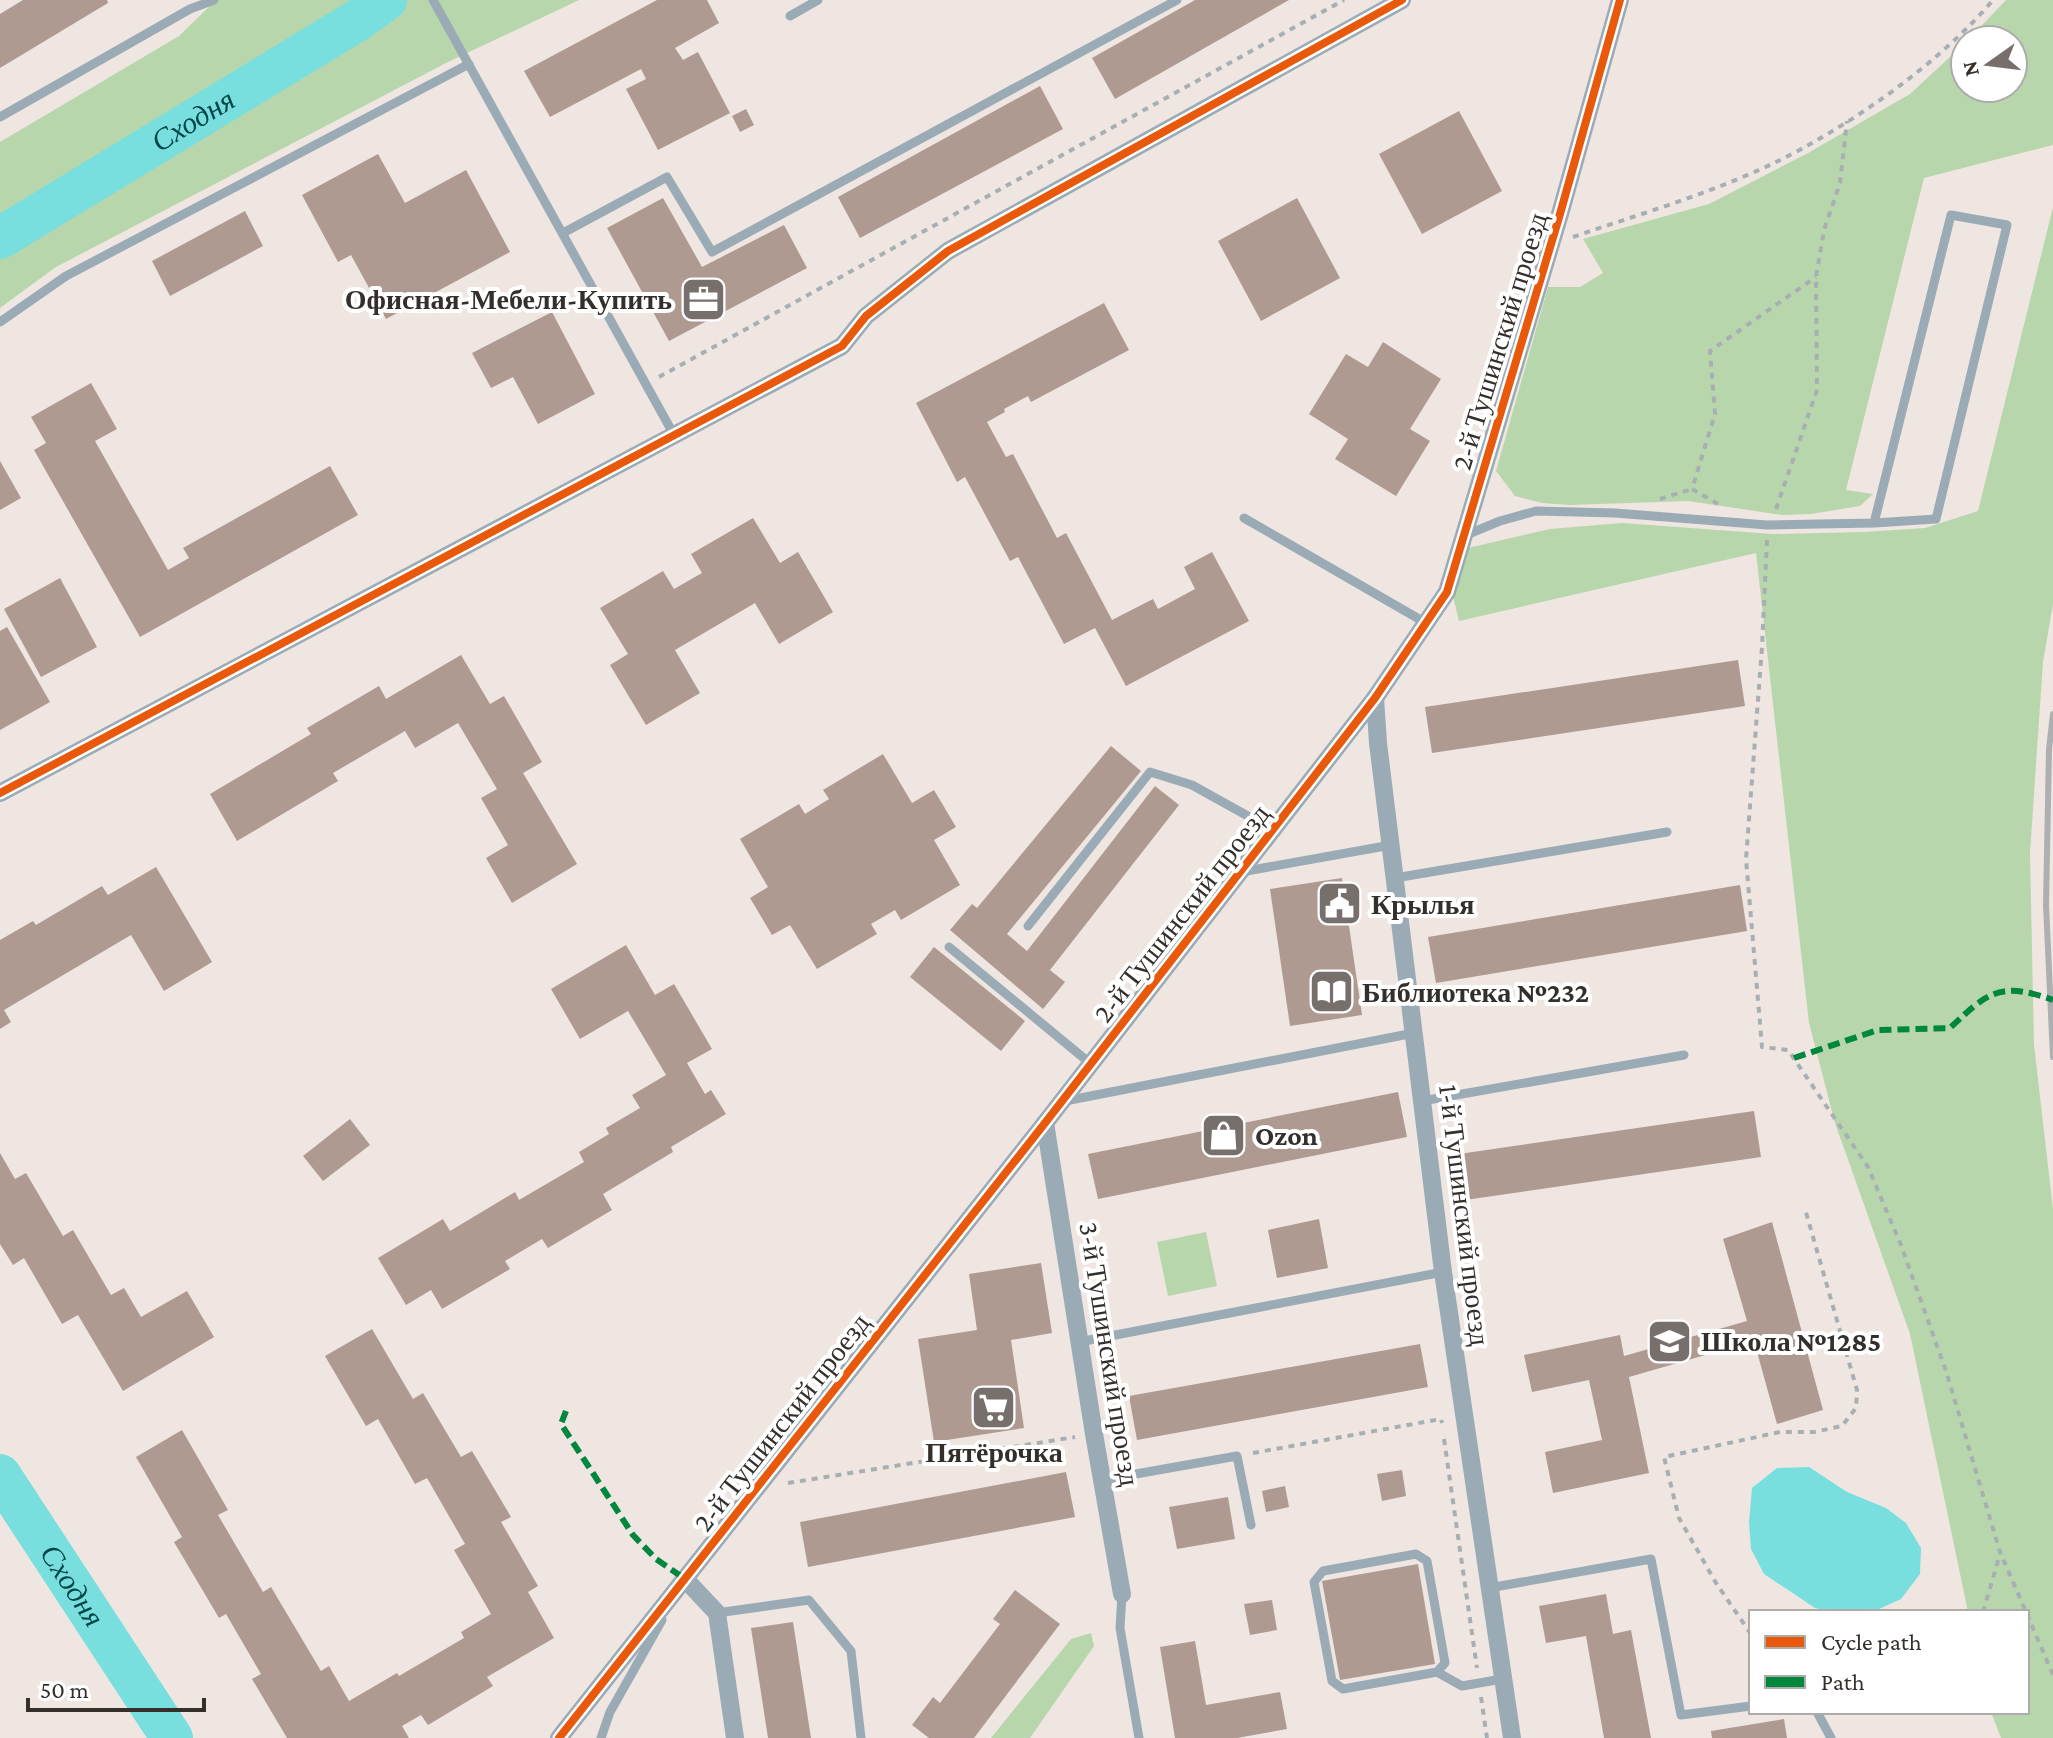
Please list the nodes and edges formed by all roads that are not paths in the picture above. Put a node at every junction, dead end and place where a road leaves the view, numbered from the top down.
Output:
1 (214, 0) edge
2 (818, 0) edge
3 (1177, 0) edge
4 (1402, 0) edge
5 (1620, 0) edge
6 (434, 1) edge
7 (790, 16) dead end
8 (469, 64) junction
9 (0, 117) edge
10 (563, 233) junction
11 (0, 322) edge
12 (674, 435) junction
13 (1244, 518) dead end
14 (1874, 523) junction
15 (1464, 535) junction
16 (1426, 623) junction
17 (1375, 698) junction
18 (0, 793) edge
19 (1273, 830) junction
20 (1667, 832) dead end
21 (1391, 845) junction
22 (1240, 873) junction
23 (1395, 878) junction
24 (1028, 926) dead end
25 (949, 947) dead end
26 (1414, 1033) junction
27 (1684, 1055) dead end
28 (1091, 1064) junction
29 (1422, 1101) junction
30 (1062, 1102) junction
31 (1045, 1123) junction
32 (1443, 1272) junction
33 (1079, 1342) junction
34 (1102, 1480) junction
35 (1251, 1525) dead end
36 (685, 1579) junction
37 (1489, 1588) junction
38 (1122, 1594) joint
39 (717, 1613) junction
40 (1437, 1672) junction
41 (1502, 1679) junction
42 (1749, 1706) edge
43 (1818, 1714) edge
44 (559, 1738) edge
45 (601, 1738) edge
46 (735, 1738) edge
47 (861, 1738) edge
48 (1139, 1738) edge
49 (1512, 1738) edge
50 (1831, 1738) edge

1 - 9 lane
2 - 7 lane
3 - 10 lane
4 - 12 street
5 - 15 street, 2-й Тушинский проезд
6 - 8 lane
8 - 10 lane
8 - 11 lane
10 - 12 lane
12 - 18 street
13 - 16 lane
14 - 14 lane
14 - 15 lane
15 - 16 street, 2-й Тушинский проезд
16 - 17 street, 2-й Тушинский проезд
17 - 19 street, 2-й Тушинский проезд
17 - 21 street, 1-й Тушинский проезд
19 - 22 street, 2-й Тушинский проезд
19 - 24 lane
20 - 23 lane
21 - 22 lane
21 - 23 street, 1-й Тушинский проезд
22 - 28 street, 2-й Тушинский проезд
23 - 26 street, 1-й Тушинский проезд
25 - 28 lane
26 - 29 street, 1-й Тушинский проезд
26 - 30 lane
27 - 29 lane
28 - 30 street, 2-й Тушинский проезд
29 - 32 street, 1-й Тушинский проезд
30 - 31 street, 2-й Тушинский проезд
31 - 33 street, 3-й Тушинский проезд
31 - 36 street, 2-й Тушинский проезд
32 - 33 lane
32 - 37 street, 1-й Тушинский проезд
33 - 34 street, 3-й Тушинский проезд
34 - 35 lane
34 - 38 street, 3-й Тушинский проезд
36 - 39 street
36 - 44 street, 2-й Тушинский проезд
36 - 45 lane
37 - 41 street, 1-й Тушинский проезд
37 - 42 lane
38 - 48 lane
39 - 46 street
39 - 47 lane
40 - 40 lane
40 - 41 lane
41 - 49 street, 1-й Тушинский проезд
43 - 50 lane

